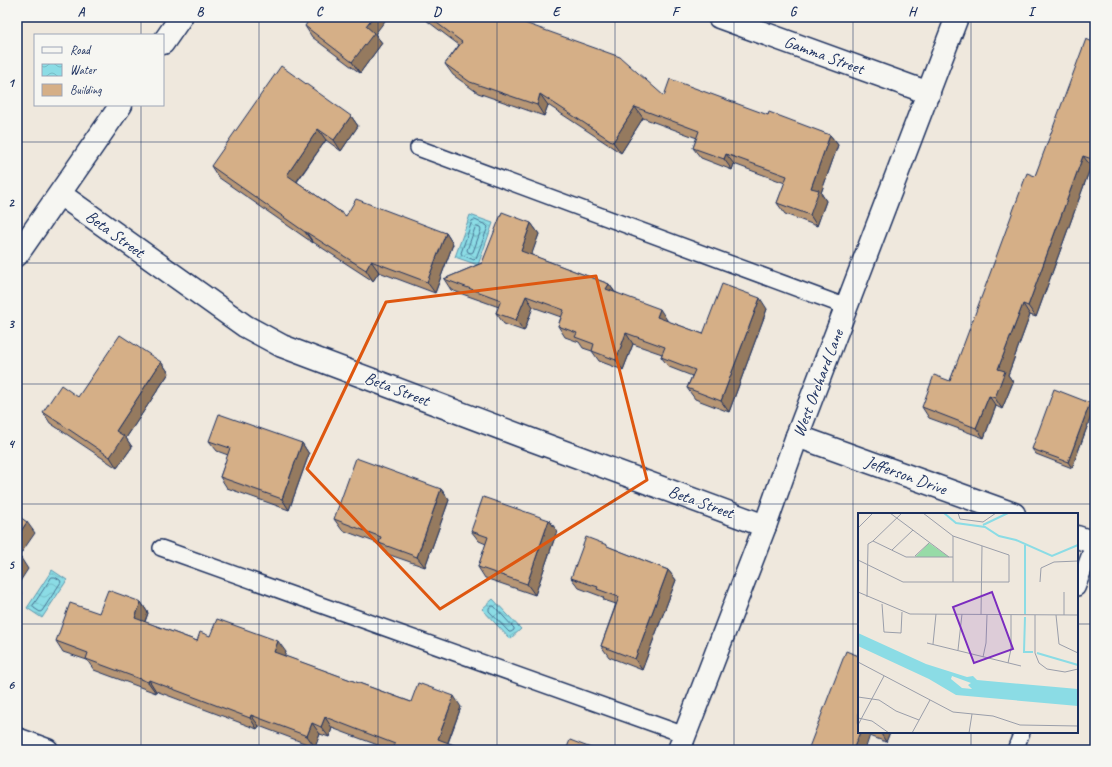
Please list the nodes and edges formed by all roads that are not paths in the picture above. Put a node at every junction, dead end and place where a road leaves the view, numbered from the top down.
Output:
1 (181, 17) edge
2 (719, 17) edge
3 (957, 17) edge
4 (164, 42) edge
5 (929, 93) junction
6 (120, 106) edge
7 (418, 148) dead end
8 (60, 194) junction
9 (17, 255) edge
10 (847, 307) junction
11 (797, 436) junction
12 (1011, 513) edge
13 (764, 526) junction
14 (1089, 541) edge
15 (160, 548) dead end
16 (1078, 584) edge
17 (1022, 733) edge
18 (17, 739) edge
19 (682, 742) edge
20 (47, 750) edge
21 (1015, 750) edge

1 - 4 street
2 - 5 street, Gamma Street
3 - 5 street, West Orchard Lane
5 - 10 street, West Orchard Lane
6 - 8 street
7 - 10 lane
8 - 9 street
8 - 13 street, Beta Street
10 - 11 street, West Orchard Lane
11 - 12 street, Jefferson Drive
11 - 13 street, West Orchard Lane
13 - 19 street, West Orchard Lane
14 - 16 lane
15 - 19 lane
17 - 21 lane
18 - 20 street

